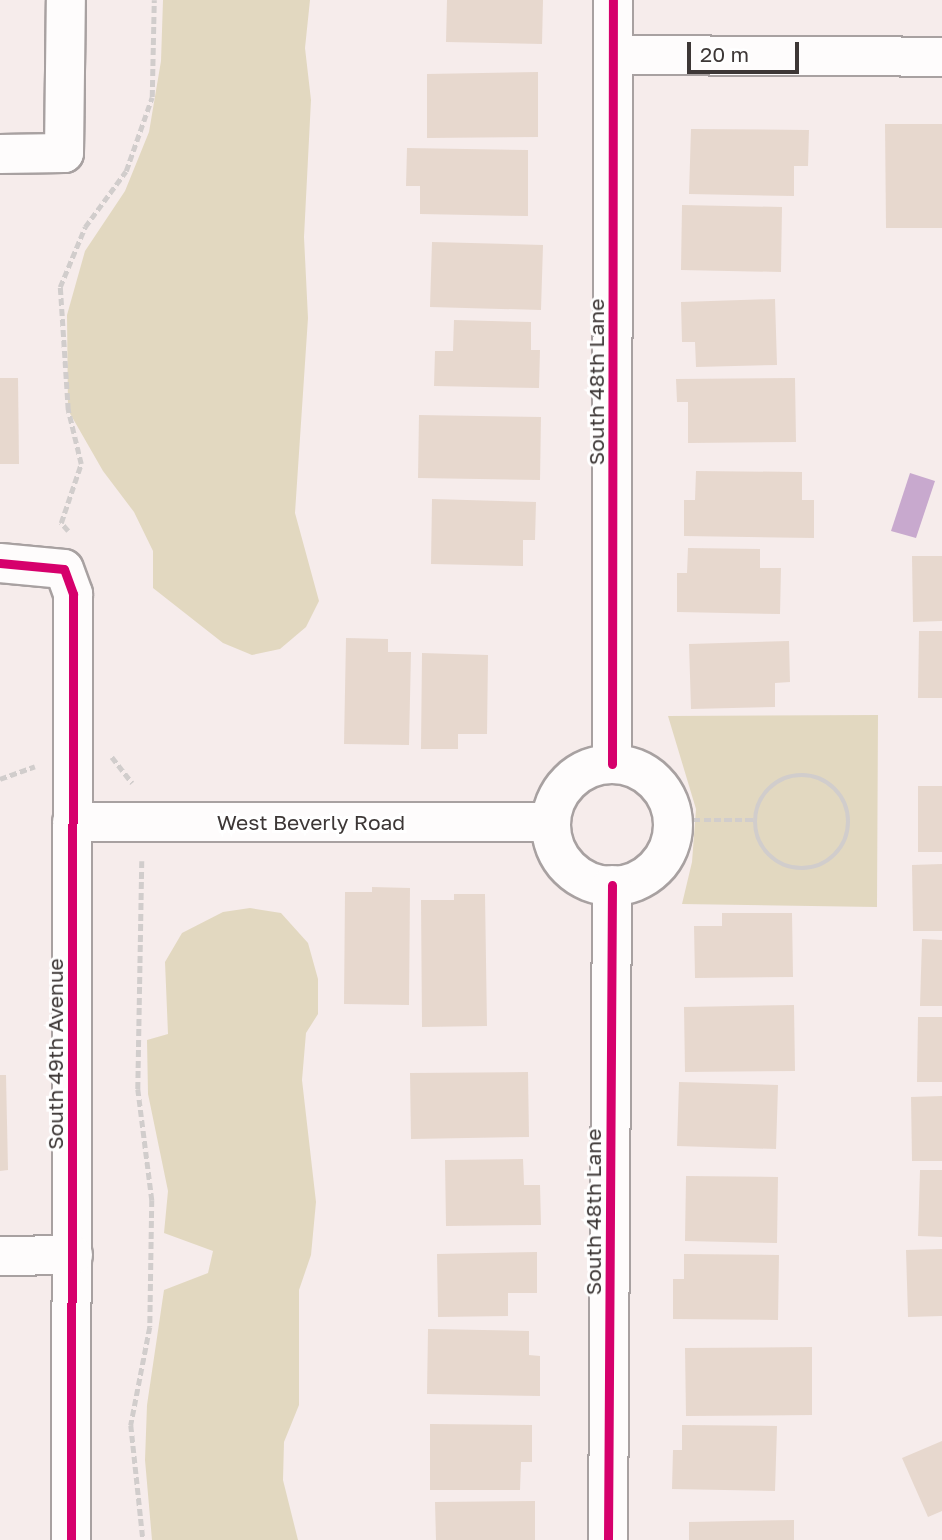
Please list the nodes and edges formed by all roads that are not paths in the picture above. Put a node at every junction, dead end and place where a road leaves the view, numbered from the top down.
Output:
1 (66, 0) edge
2 (614, 0) edge
3 (614, 55) junction
4 (942, 57) edge
5 (0, 153) edge
6 (0, 563) edge
7 (612, 764) junction
8 (72, 822) junction
9 (550, 822) junction
10 (612, 885) junction
11 (73, 1255) junction
12 (0, 1256) edge
13 (71, 1540) edge
14 (608, 1540) edge

1 - 5 street
2 - 3 street, South 48th Lane
3 - 4 street
3 - 7 street, South 48th Lane
6 - 8 street, South 49th Avenue
7 - 9 street
7 - 10 street
8 - 9 street, West Beverly Road
8 - 11 street, South 49th Avenue
9 - 10 street
10 - 14 street, South 48th Lane
11 - 12 street
11 - 13 street, South 49th Avenue

